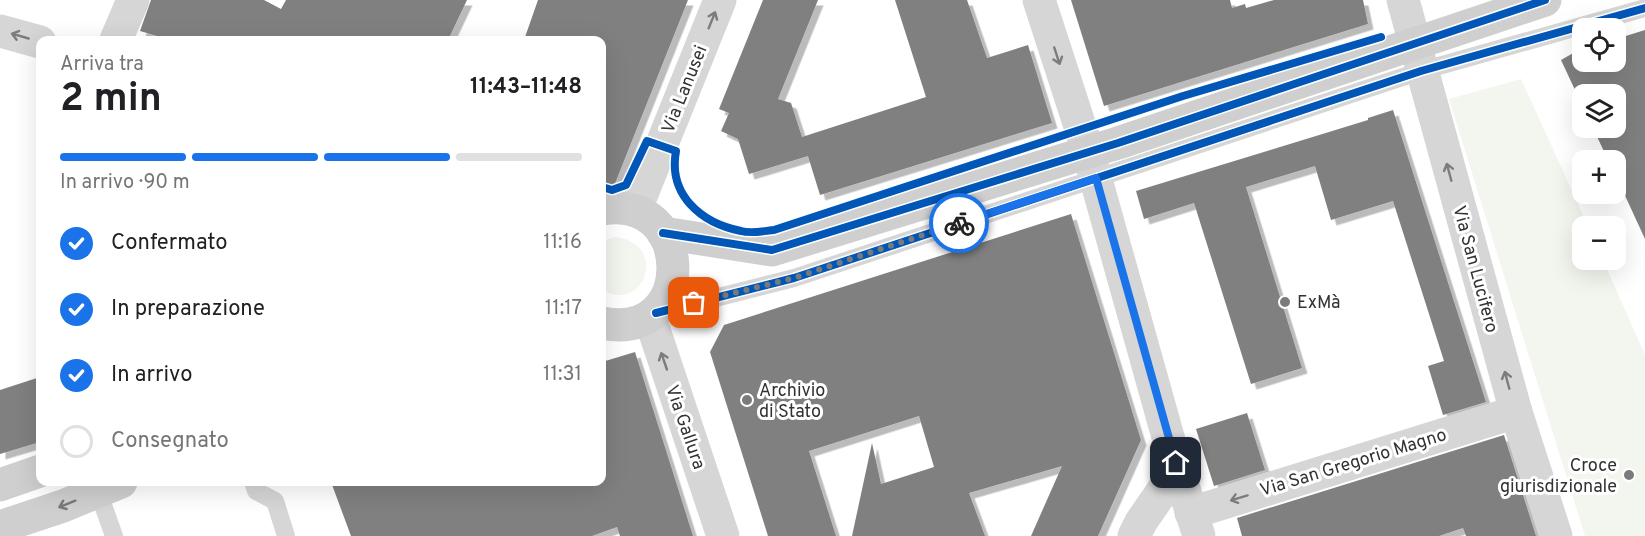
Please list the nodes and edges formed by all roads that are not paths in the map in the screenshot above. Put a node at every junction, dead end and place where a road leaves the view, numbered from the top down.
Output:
1 (133, 0) edge
2 (720, 0) edge
3 (1039, 0) edge
4 (1403, 0) edge
5 (1545, 0) edge
6 (1645, 8) edge
7 (0, 31) edge
8 (118, 36) edge
9 (36, 41) edge
10 (1418, 58) junction
11 (1092, 165) junction
12 (606, 209) edge
13 (635, 211) junction
14 (663, 233) junction
15 (653, 315) junction
16 (606, 323) edge
17 (1516, 412) junction
18 (36, 472) edge
19 (1182, 481) junction
20 (0, 485) edge
21 (110, 486) edge
22 (254, 486) edge
23 (1195, 524) edge
24 (0, 527) edge
25 (114, 536) edge
26 (286, 536) edge
27 (723, 536) edge
28 (1134, 536) edge
29 (1556, 536) edge

1 - 8 street
13 -> 2 street, Via Lanusei
3 -> 11 street
4 - 10 street, Via San Lucifero
5 - 10 main road
6 - 10 lane
9 -> 7 street
10 - 11 main road
17 -> 10 street, Via San Lucifero
11 - 14 main road
11 - 15 lane
11 - 19 street
12 - 13 main road
13 - 14 main road
14 - 15 main road
15 - 16 main road
27 -> 15 street, Via Gallura
17 -> 23 street, Via San Gregorio Magno
17 - 29 street, Via San Lucifero
18 - 20 main road
19 - 23 street
19 - 28 street
21 -> 24 main road
21 - 25 lane
22 - 26 lane

